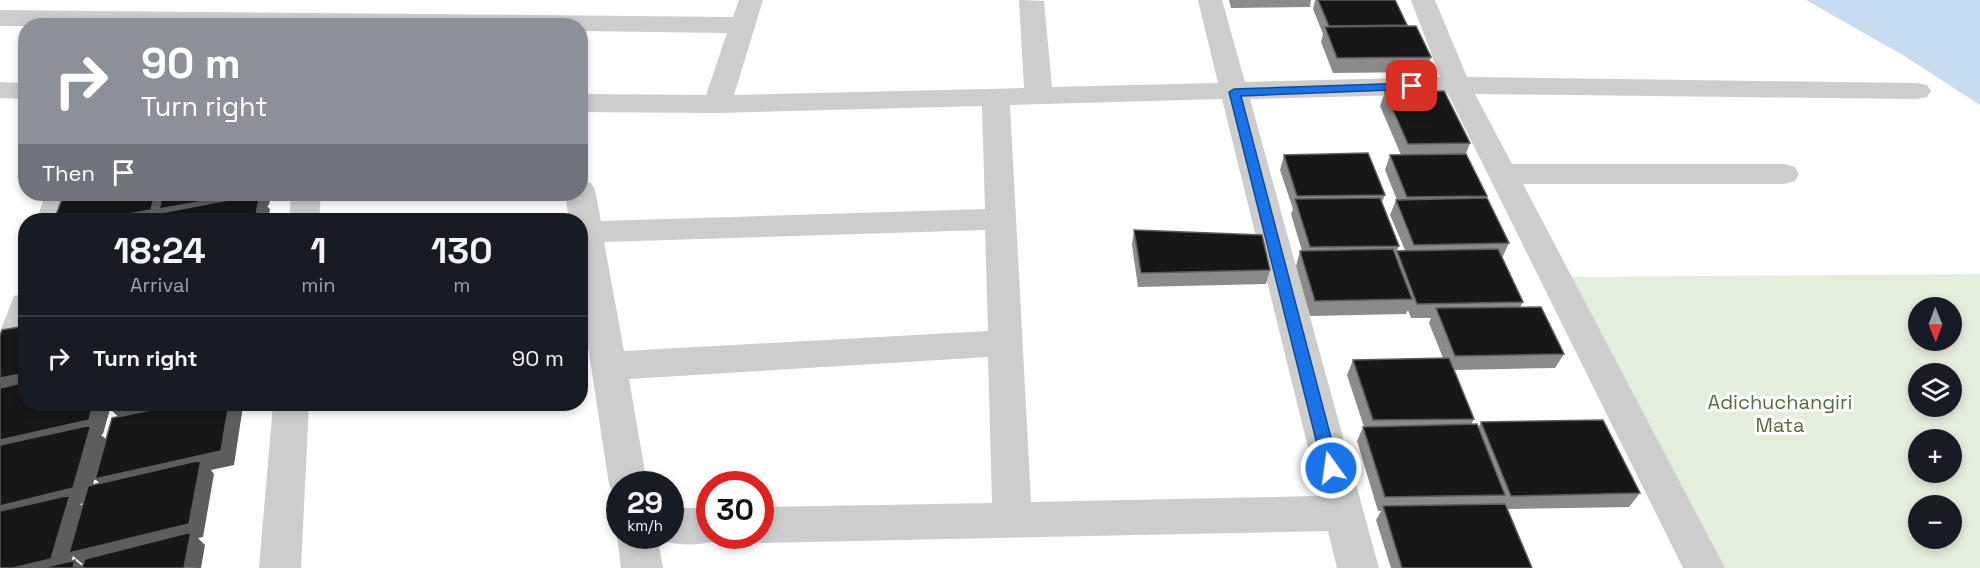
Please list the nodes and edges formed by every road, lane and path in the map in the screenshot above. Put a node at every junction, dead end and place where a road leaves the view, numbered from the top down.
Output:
1 (386, 0) edge
2 (630, 0) edge
3 (752, 0) edge
4 (1210, 0) edge
5 (1423, 0) edge
6 (1031, 1) edge
7 (515, 11) edge
8 (0, 18) edge
9 (18, 18) edge
10 (372, 18) edge
11 (429, 18) edge
12 (576, 18) edge
13 (588, 19) edge
14 (620, 23) junction
15 (743, 25) junction
16 (1457, 85) junction
17 (0, 90) edge
18 (18, 91) edge
19 (1917, 91) dead end
20 (1234, 92) junction
21 (1039, 97) junction
22 (996, 98) junction
23 (588, 104) edge
24 (717, 104) junction
25 (1503, 174) junction
26 (1784, 174) dead end
27 (1000, 219) junction
28 (588, 232) edge
29 (588, 238) edge
30 (18, 329) edge
31 (1005, 343) junction
32 (609, 366) junction
33 (0, 384) edge
34 (290, 411) edge
35 (626, 471) edge
36 (1342, 513) junction
37 (1012, 520) junction
38 (774, 525) edge
39 (638, 549) edge
40 (279, 568) edge
41 (642, 568) edge
42 (1358, 568) edge
43 (1704, 568) edge

1 - 10 street
2 - 14 street
3 - 15 street
4 - 20 street
5 - 16 street
6 - 21 street
7 - 11 street
7 - 12 street
8 - 9 street
13 - 14 street
14 - 15 street
15 - 24 street
16 - 19 street
16 - 20 street
16 - 25 street
17 - 18 street
20 - 21 street
20 - 36 street
21 - 22 street
22 - 24 street
22 - 27 street
23 - 24 street
25 - 26 street
25 - 43 street
27 - 28 street
27 - 31 street
29 - 32 street
30 - 33 street
31 - 32 street
31 - 37 street
32 - 35 street
34 - 40 street
36 - 37 street
36 - 42 street
37 - 38 street
39 - 41 street

